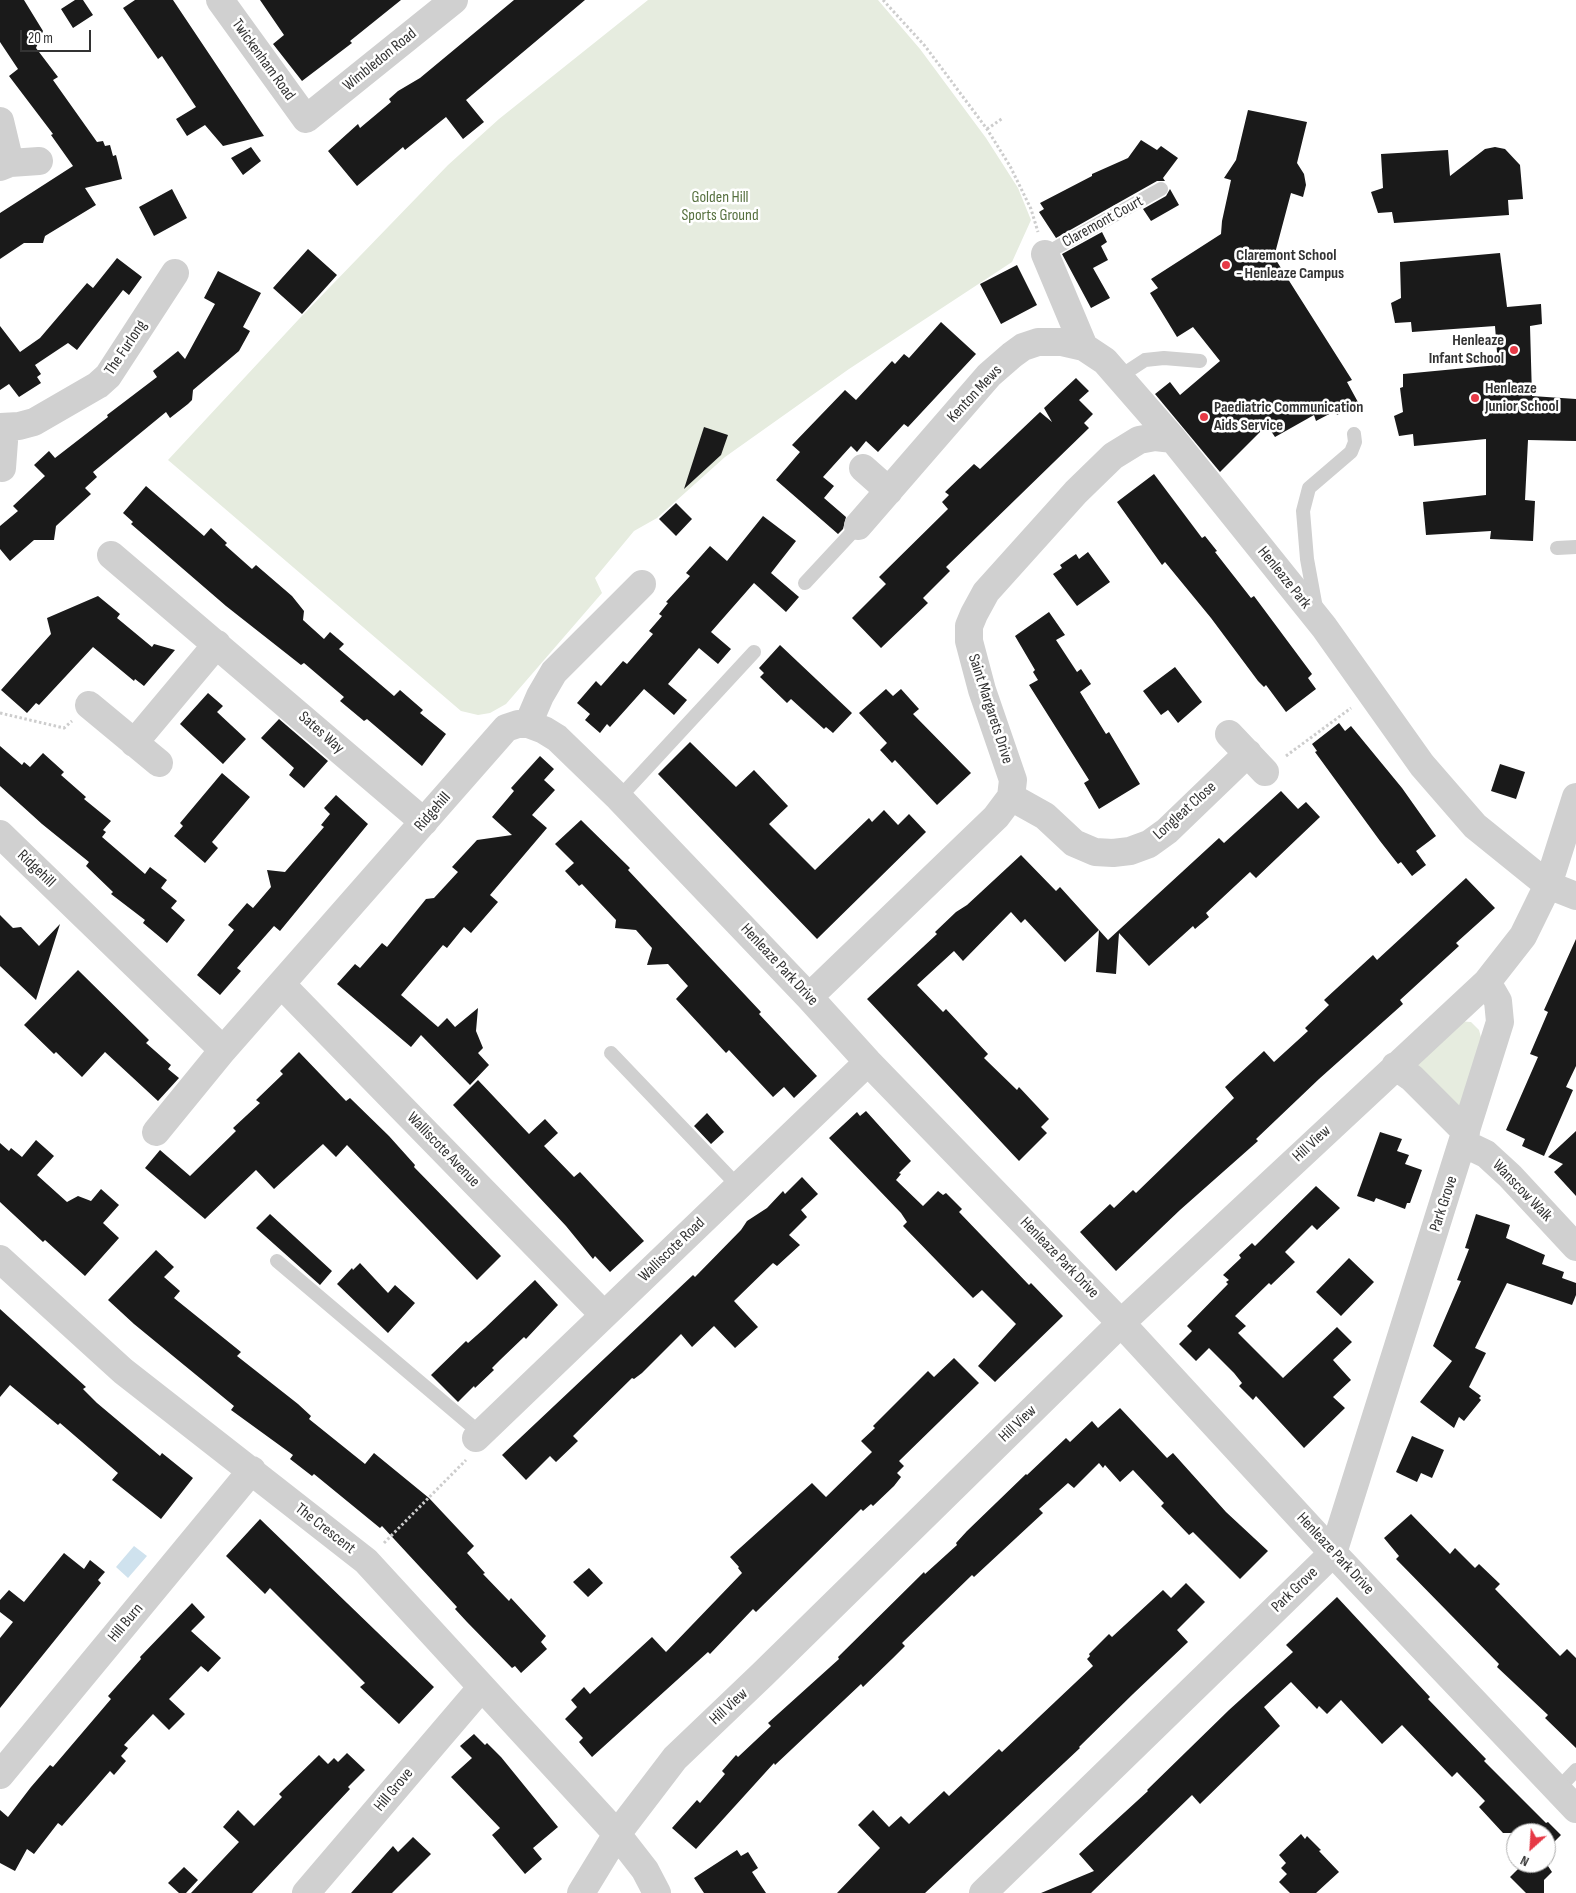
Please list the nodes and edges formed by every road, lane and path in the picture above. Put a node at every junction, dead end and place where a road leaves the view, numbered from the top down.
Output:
1 (220, 0) edge
2 (454, 0) edge
3 (883, 0) edge
4 (1003, 118) dead end
5 (306, 119) joint
6 (0, 121) edge
7 (987, 129) junction
8 (39, 161) dead end
9 (5, 165) edge
10 (1161, 189) dead end
11 (1045, 254) junction
12 (175, 272) dead end
13 (1084, 347) junction
14 (1200, 361) dead end
15 (1119, 377) junction
16 (3, 427) edge
17 (1354, 434) dead end
18 (1174, 440) junction
19 (863, 468) dead end
20 (1, 472) edge
21 (889, 491) junction
22 (858, 526) joint
23 (1576, 547) edge
24 (1557, 548) dead end
25 (111, 555) dead end
26 (805, 582) dead end
27 (642, 584) dead end
28 (1318, 621) junction
29 (217, 644) junction
30 (754, 652) dead end
31 (1371, 694) junction
32 (89, 705) joint
33 (0, 713) edge
34 (528, 724) junction
35 (1307, 741) dead end
36 (134, 743) junction
37 (1247, 753) dead end
38 (159, 762) dead end
39 (1011, 797) junction
40 (1576, 797) edge
41 (619, 798) junction
42 (424, 822) junction
43 (0, 834) edge
44 (1548, 885) junction
45 (1576, 896) edge
46 (1487, 982) junction
47 (281, 984) junction
48 (809, 997) junction
49 (222, 1050) junction
50 (611, 1053) dead end
51 (868, 1062) junction
52 (1395, 1066) junction
53 (156, 1132) dead end
54 (1464, 1137) junction
55 (739, 1187) junction
56 (1576, 1247) edge
57 (0, 1259) edge
58 (277, 1261) dead end
59 (604, 1315) junction
60 (1121, 1322) junction
61 (478, 1436) junction
62 (252, 1470) junction
63 (1333, 1553) junction
64 (366, 1561) junction
65 (481, 1688) junction
66 (1576, 1770) edge
67 (0, 1775) edge
68 (1557, 1790) junction
69 (1576, 1809) edge
70 (617, 1834) junction
71 (1011, 1883) edge
72 (306, 1893) edge
73 (581, 1893) edge
74 (657, 1893) edge
75 (983, 1893) edge

1 - 5 street, Twickenham Road
2 - 5 street, Wimbledon Road
3 - 7 path
4 - 7 path
6 - 9 street
7 - 11 path
8 - 9 street
10 - 11 lane, Claremont Court
11 - 13 street
12 - 16 street, The Furlong
13 - 15 street, Henleaze Park
13 - 21 street, Kenton Mews
14 - 15 lane
15 - 18 street, Henleaze Park
16 - 20 street, The Furlong
17 - 28 lane
18 - 28 street, Henleaze Park
18 - 39 street, Saint Margarets Drive
19 - 21 street
21 - 22 street, Kenton Mews
22 - 26 lane
23 - 24 lane
25 - 29 street, Sates Way
27 - 34 street
28 - 31 street, Henleaze Park
29 - 36 street
29 - 42 street, Sates Way
30 - 41 lane
31 - 35 path
31 - 44 street, Henleaze Park
32 - 33 path
32 - 36 street
34 - 41 street, Henleaze Park Drive
34 - 42 street, Ridgehill
36 - 38 street
37 - 39 street, Longleat Close
39 - 48 street
40 - 44 street
41 - 48 street, Henleaze Park Drive
42 - 47 street, Ridgehill
43 - 49 street, Ridgehill
44 - 45 street, Henleaze Park
44 - 46 street
46 - 52 street, Hill View
46 - 54 street, Park Grove
47 - 49 street, Ridgehill
47 - 59 street, Walliscote Avenue
48 - 51 street, Henleaze Park Drive
49 - 53 street, Ridgehill
50 - 55 lane
51 - 55 street, Walliscote Road
51 - 60 street, Henleaze Park Drive
52 - 54 street
52 - 60 street, Hill View
54 - 56 street, Wanscow Walk
54 - 63 street, Park Grove
55 - 59 street, Walliscote Road
57 - 62 street, The Crescent
58 - 61 lane
59 - 61 street, Walliscote Road
60 - 63 street, Henleaze Park Drive
60 - 70 street, Hill View
61 - 64 path
62 - 64 street, The Crescent
62 - 67 street, Hill Burn
63 - 68 street, Henleaze Park Drive
63 - 71 street, Park Grove
64 - 65 street, The Crescent
65 - 70 street, The Crescent
65 - 72 street, Hill Grove
66 - 68 lane
68 - 69 street, Henleaze Park Drive
70 - 73 street, Hill View
70 - 74 street, The Crescent
71 - 75 street, Park Grove

